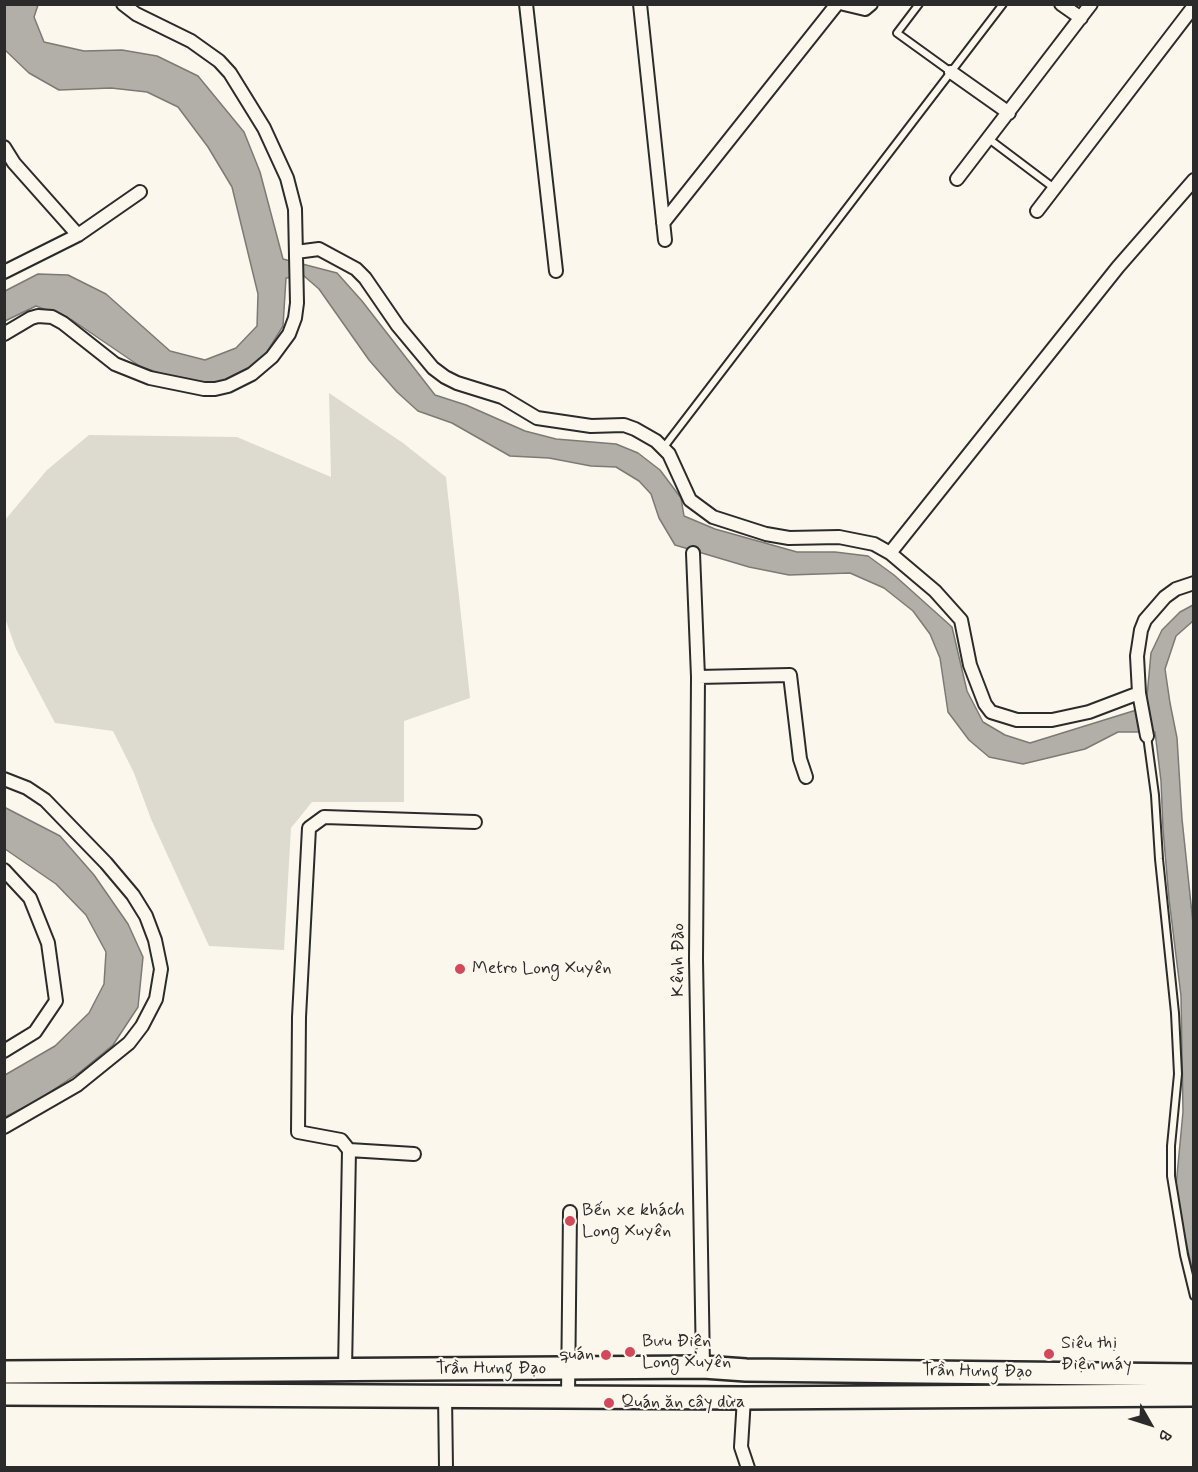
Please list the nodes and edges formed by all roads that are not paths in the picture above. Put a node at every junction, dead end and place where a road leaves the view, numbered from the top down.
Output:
1 (123, 4) edge
2 (526, 4) edge
3 (640, 4) edge
4 (837, 4) edge
5 (844, 4) edge
6 (871, 4) edge
7 (919, 4) edge
8 (1003, 4) edge
9 (1061, 4) edge
10 (1091, 4) edge
11 (1194, 6) edge
12 (1081, 18) junction
13 (951, 72) junction
14 (1009, 113) junction
15 (989, 138) junction
16 (4, 147) edge
17 (957, 179) dead end
18 (1194, 180) edge
19 (1055, 188) junction
20 (140, 192) dead end
21 (1037, 211) dead end
22 (663, 223) junction
23 (78, 235) junction
24 (664, 240) dead end
25 (296, 254) junction
26 (556, 271) dead end
27 (4, 272) edge
28 (4, 334) edge
29 (664, 447) junction
30 (693, 553) dead end
31 (891, 553) junction
32 (1194, 583) edge
33 (698, 677) junction
34 (1140, 697) junction
35 (1147, 736) joint
36 (806, 777) dead end
37 (4, 778) edge
38 (475, 822) dead end
39 (4, 870) edge
40 (4, 1051) edge
41 (5, 1127) edge
42 (349, 1150) junction
43 (414, 1154) dead end
44 (570, 1212) dead end
45 (1194, 1296) edge
46 (703, 1367) junction
47 (568, 1369) junction
48 (345, 1370) junction
49 (747, 1370) junction
50 (4, 1372) edge
51 (1194, 1375) edge
52 (4, 1394) edge
53 (445, 1395) junction
54 (1194, 1395) edge
55 (568, 1396) junction
56 (744, 1398) junction
57 (446, 1467) edge
58 (748, 1467) edge

1 - 25 street
2 - 26 street
3 - 22 street
4 - 22 street
5 - 6 street
7 - 13 lane
8 - 13 lane
9 - 12 street
10 - 12 street
11 - 19 street
12 - 14 street
13 - 14 street
13 - 29 lane
14 - 15 street
15 - 17 street
15 - 19 lane
16 - 23 street
18 - 31 street
19 - 21 street
20 - 23 street
22 - 24 street
23 - 27 street
25 - 28 street
25 - 29 street
29 - 31 street
30 - 33 street, Kênh Đào
31 - 34 street
32 - 34 street
33 - 36 street
33 - 46 street, Kênh Đào
34 - 35 street
35 - 45 lane
37 - 41 street
38 - 42 street
39 - 40 street
42 - 43 street
42 - 48 street
44 - 47 street
46 - 47 highway, Trần Hưng Đạo
46 - 49 highway, Trần Hưng Đạo
47 - 48 highway, Trần Hưng Đạo
47 - 55 street
48 - 50 highway, Trần Hưng Đạo
49 - 51 highway, Trần Hưng Đạo
49 - 56 highway
52 - 53 highway, Trần Hưng Đạo
53 - 55 highway, Trần Hưng Đạo
53 - 57 street
54 - 56 highway, Trần Hưng Đạo
55 - 56 highway, Trần Hưng Đạo
56 - 58 street

